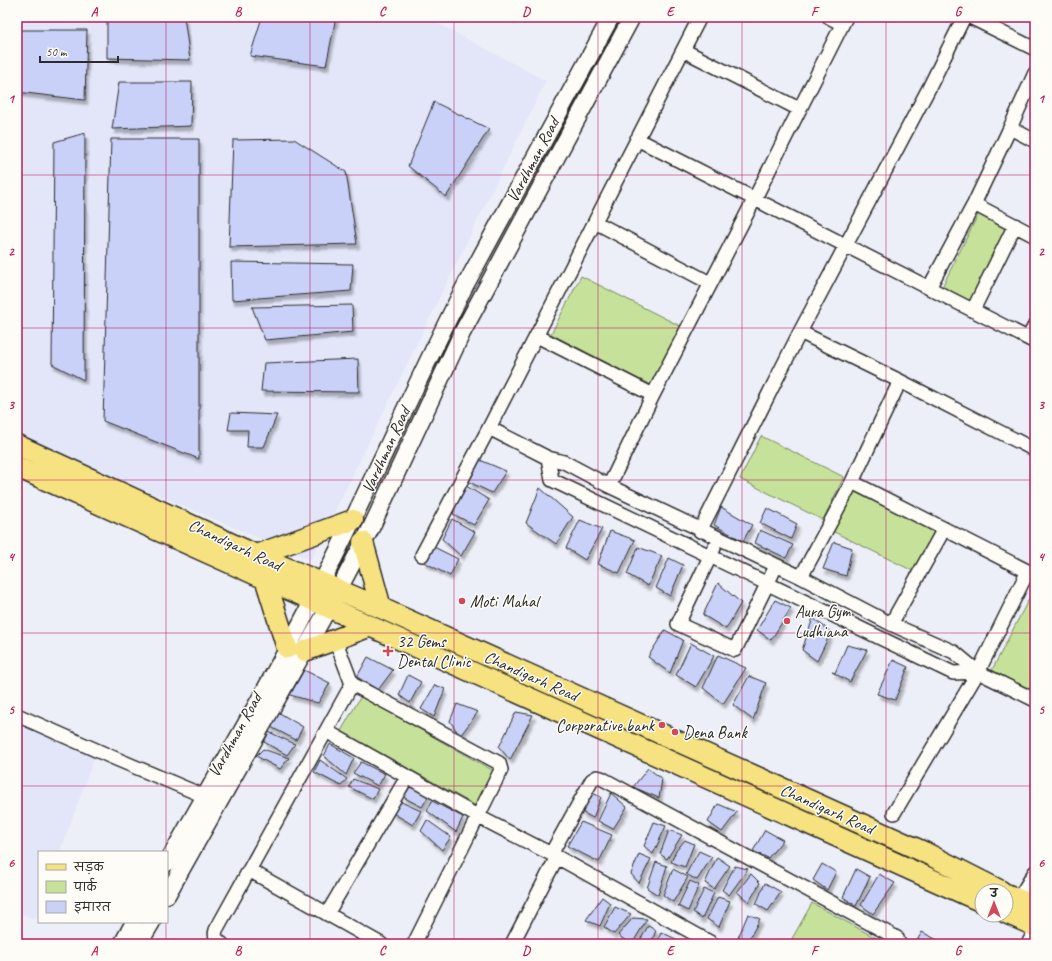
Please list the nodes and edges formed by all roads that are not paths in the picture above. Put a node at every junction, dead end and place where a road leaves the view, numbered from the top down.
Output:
1 (611, 17) edge
2 (632, 17) edge
3 (700, 17) edge
4 (829, 17) edge
5 (964, 17) edge
6 (970, 17) edge
7 (844, 20) edge
8 (1035, 49) edge
9 (683, 50) junction
10 (1035, 73) edge
11 (799, 109) junction
12 (1010, 128) junction
13 (638, 139) junction
14 (1035, 141) edge
15 (755, 198) junction
16 (974, 204) junction
17 (595, 222) junction
18 (1015, 225) junction
19 (1035, 236) edge
20 (846, 246) junction
21 (710, 283) junction
22 (930, 288) junction
23 (972, 310) junction
24 (1035, 325) edge
25 (800, 332) junction
26 (537, 336) junction
27 (1032, 340) edge
28 (900, 381) junction
29 (653, 395) junction
30 (489, 428) junction
31 (17, 445) edge
32 (1035, 450) edge
33 (548, 458) junction
34 (17, 467) edge
35 (852, 482) junction
36 (609, 486) junction
37 (353, 520) junction
38 (944, 529) junction
39 (700, 531) junction
40 (718, 539) junction
41 (363, 542) junction
42 (256, 555) junction
43 (422, 555) dead end
44 (710, 556) junction
45 (776, 566) junction
46 (1031, 573) edge
47 (800, 577) junction
48 (265, 578) junction
49 (768, 584) junction
50 (325, 595) junction
51 (381, 608) junction
52 (891, 624) junction
53 (371, 626) junction
54 (335, 639) junction
55 (296, 649) junction
56 (978, 672) junction
57 (352, 684) junction
58 (1035, 700) edge
59 (17, 715) edge
60 (326, 731) junction
61 (407, 777) junction
62 (204, 796) junction
63 (894, 814) dead end
64 (477, 816) junction
65 (554, 855) junction
66 (168, 861) edge
67 (249, 870) junction
68 (1035, 872) edge
69 (985, 883) edge
70 (168, 893) edge
71 (974, 898) edge
72 (1016, 903) edge
73 (327, 914) junction
74 (133, 923) edge
75 (151, 923) edge
76 (1035, 926) edge
77 (1035, 931) edge
78 (514, 943) edge
79 (122, 944) edge
80 (139, 944) edge
81 (222, 944) edge
82 (381, 944) edge
83 (414, 944) edge
84 (713, 944) edge
85 (899, 944) edge
86 (1028, 944) edge

1 - 37 street, Vardhman Road
2 - 41 street, Vardhman Road
3 - 9 street
4 - 7 street
5 - 20 street
6 - 8 street
7 - 11 street
9 - 11 street
9 - 13 street
10 - 12 street
11 - 15 street
12 - 14 street
12 - 16 street
13 - 15 street
13 - 17 street
15 - 20 street
15 - 21 street
16 - 18 street
16 - 22 street
17 - 21 street
17 - 26 street
18 - 19 street
18 - 23 street
20 - 22 street
20 - 25 street
21 - 29 street
22 - 23 street
23 - 27 street
24 - 27 street
25 - 28 street
25 - 39 street
26 - 29 street
26 - 30 street
28 - 32 street
28 - 35 street
29 - 36 street
30 - 33 street
30 - 43 street
31 - 42 main road, Chandigarh Road
33 - 36 street
33 - 44 street
34 - 48 main road, Chandigarh Road
35 - 38 street
35 - 47 street
36 - 39 street
37 - 42 main road
37 - 50 street, Vardhman Road
38 - 46 street
38 - 52 street
39 - 40 street
40 - 44 street
40 - 45 street
41 - 50 street, Vardhman Road
41 - 51 main road
42 - 50 main road, Chandigarh Road
44 - 49 street
44 - 49 street
45 - 47 street
45 - 49 street
46 - 56 street
47 - 52 street
48 - 50 main road, Chandigarh Road
48 - 55 main road
49 - 56 street
50 - 51 main road, Chandigarh Road
50 - 53 main road, Chandigarh Road
50 - 55 street, Vardhman Road
51 - 69 main road, Chandigarh Road
52 - 56 street
53 - 54 main road
53 - 71 main road, Chandigarh Road
54 - 55 main road
54 - 57 street
55 - 62 street, Vardhman Road
55 - 70 street, Vardhman Road
56 - 58 street
56 - 63 street
57 - 60 street
57 - 64 street
59 - 62 street
60 - 61 street
60 - 67 street
61 - 64 street
61 - 73 street
62 - 66 street, Vardhman Road
64 - 65 street
64 - 83 street
65 - 78 street
65 - 84 street
65 - 85 street
67 - 73 street
67 - 81 street
68 - 72 street
72 - 76 main road
73 - 82 street
74 - 79 street
75 - 80 street
77 - 86 street

